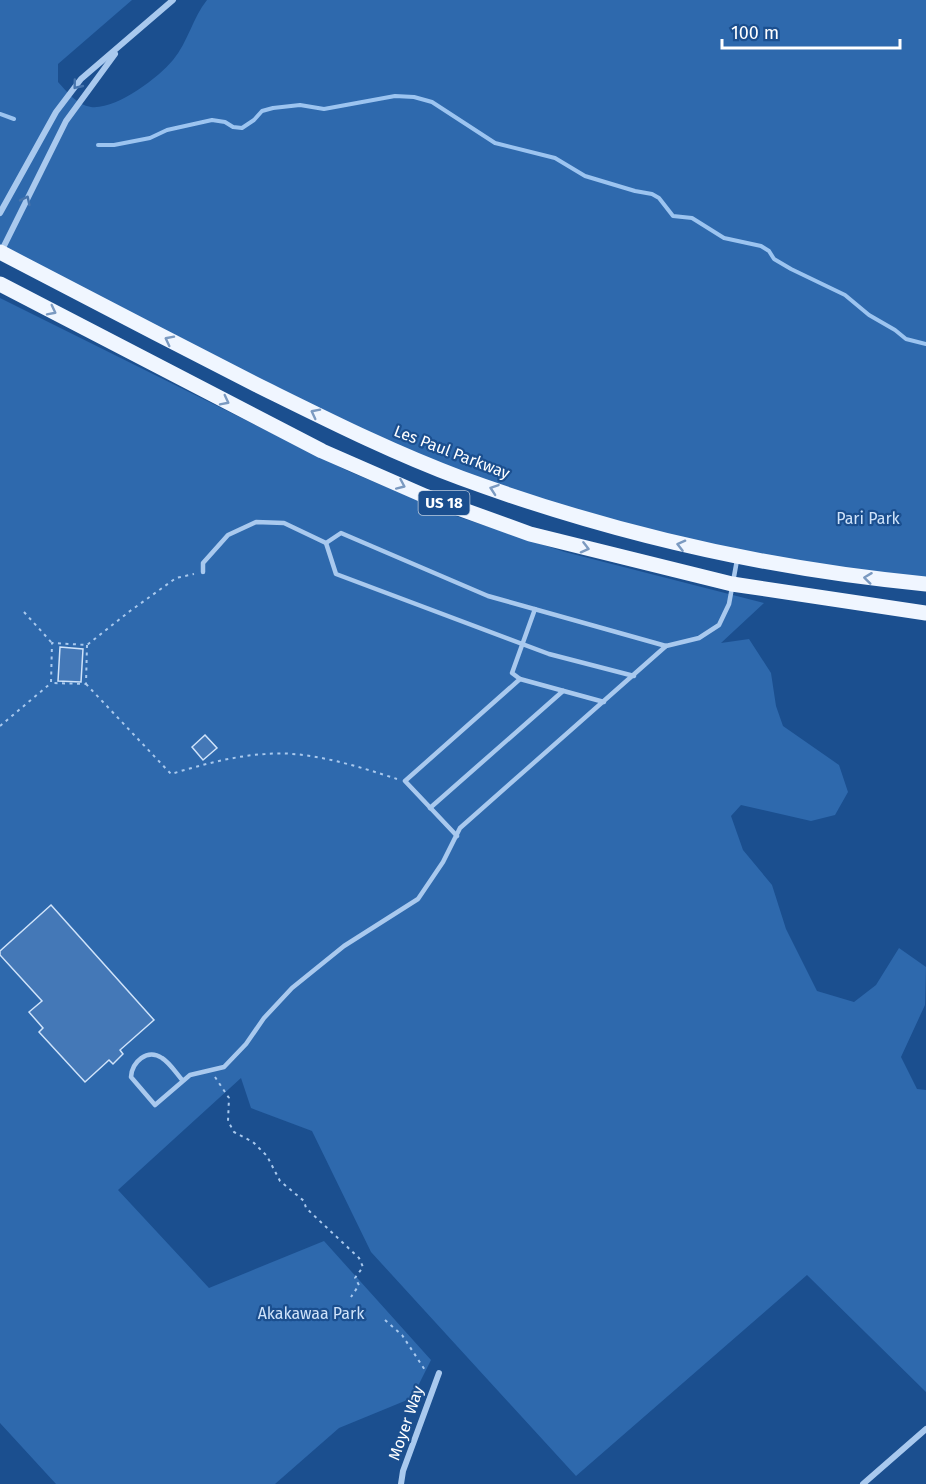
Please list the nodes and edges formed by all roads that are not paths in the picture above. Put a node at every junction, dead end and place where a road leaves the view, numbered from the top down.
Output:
1 (173, 0) edge
2 (120, 46) junction
3 (0, 213) edge
4 (0, 253) edge
5 (0, 284) edge
6 (326, 543) junction
7 (738, 557) junction
8 (203, 572) road end
9 (732, 584) junction
10 (926, 584) edge
11 (535, 609) junction
12 (926, 612) edge
13 (522, 644) junction
14 (666, 646) junction
15 (634, 676) junction
16 (520, 679) junction
17 (563, 691) junction
18 (604, 702) junction
19 (430, 808) junction
20 (456, 836) junction
21 (183, 1081) junction
22 (439, 1373) dead end
23 (926, 1429) edge
24 (402, 1484) edge
25 (863, 1484) edge

1 - 2 street
2 -> 3 street
4 -> 2 street
7 -> 4 main road, Les Paul Parkway / US 18
5 -> 9 main road, US 18
6 - 8 lane
6 - 11 lane
6 - 13 lane
7 - 9 lane
10 -> 7 main road, Les Paul Parkway / US 18
9 - 12 main road, US 18
9 - 14 lane
11 - 13 lane
11 - 14 lane
13 - 15 lane
13 - 16 lane
14 - 15 lane
15 - 18 lane
16 - 17 lane
16 - 19 lane
17 - 18 lane
17 - 19 lane
18 - 20 lane
19 - 20 lane
20 - 21 lane
21 - 21 lane
22 - 24 street, Moyer Way
23 - 25 street

